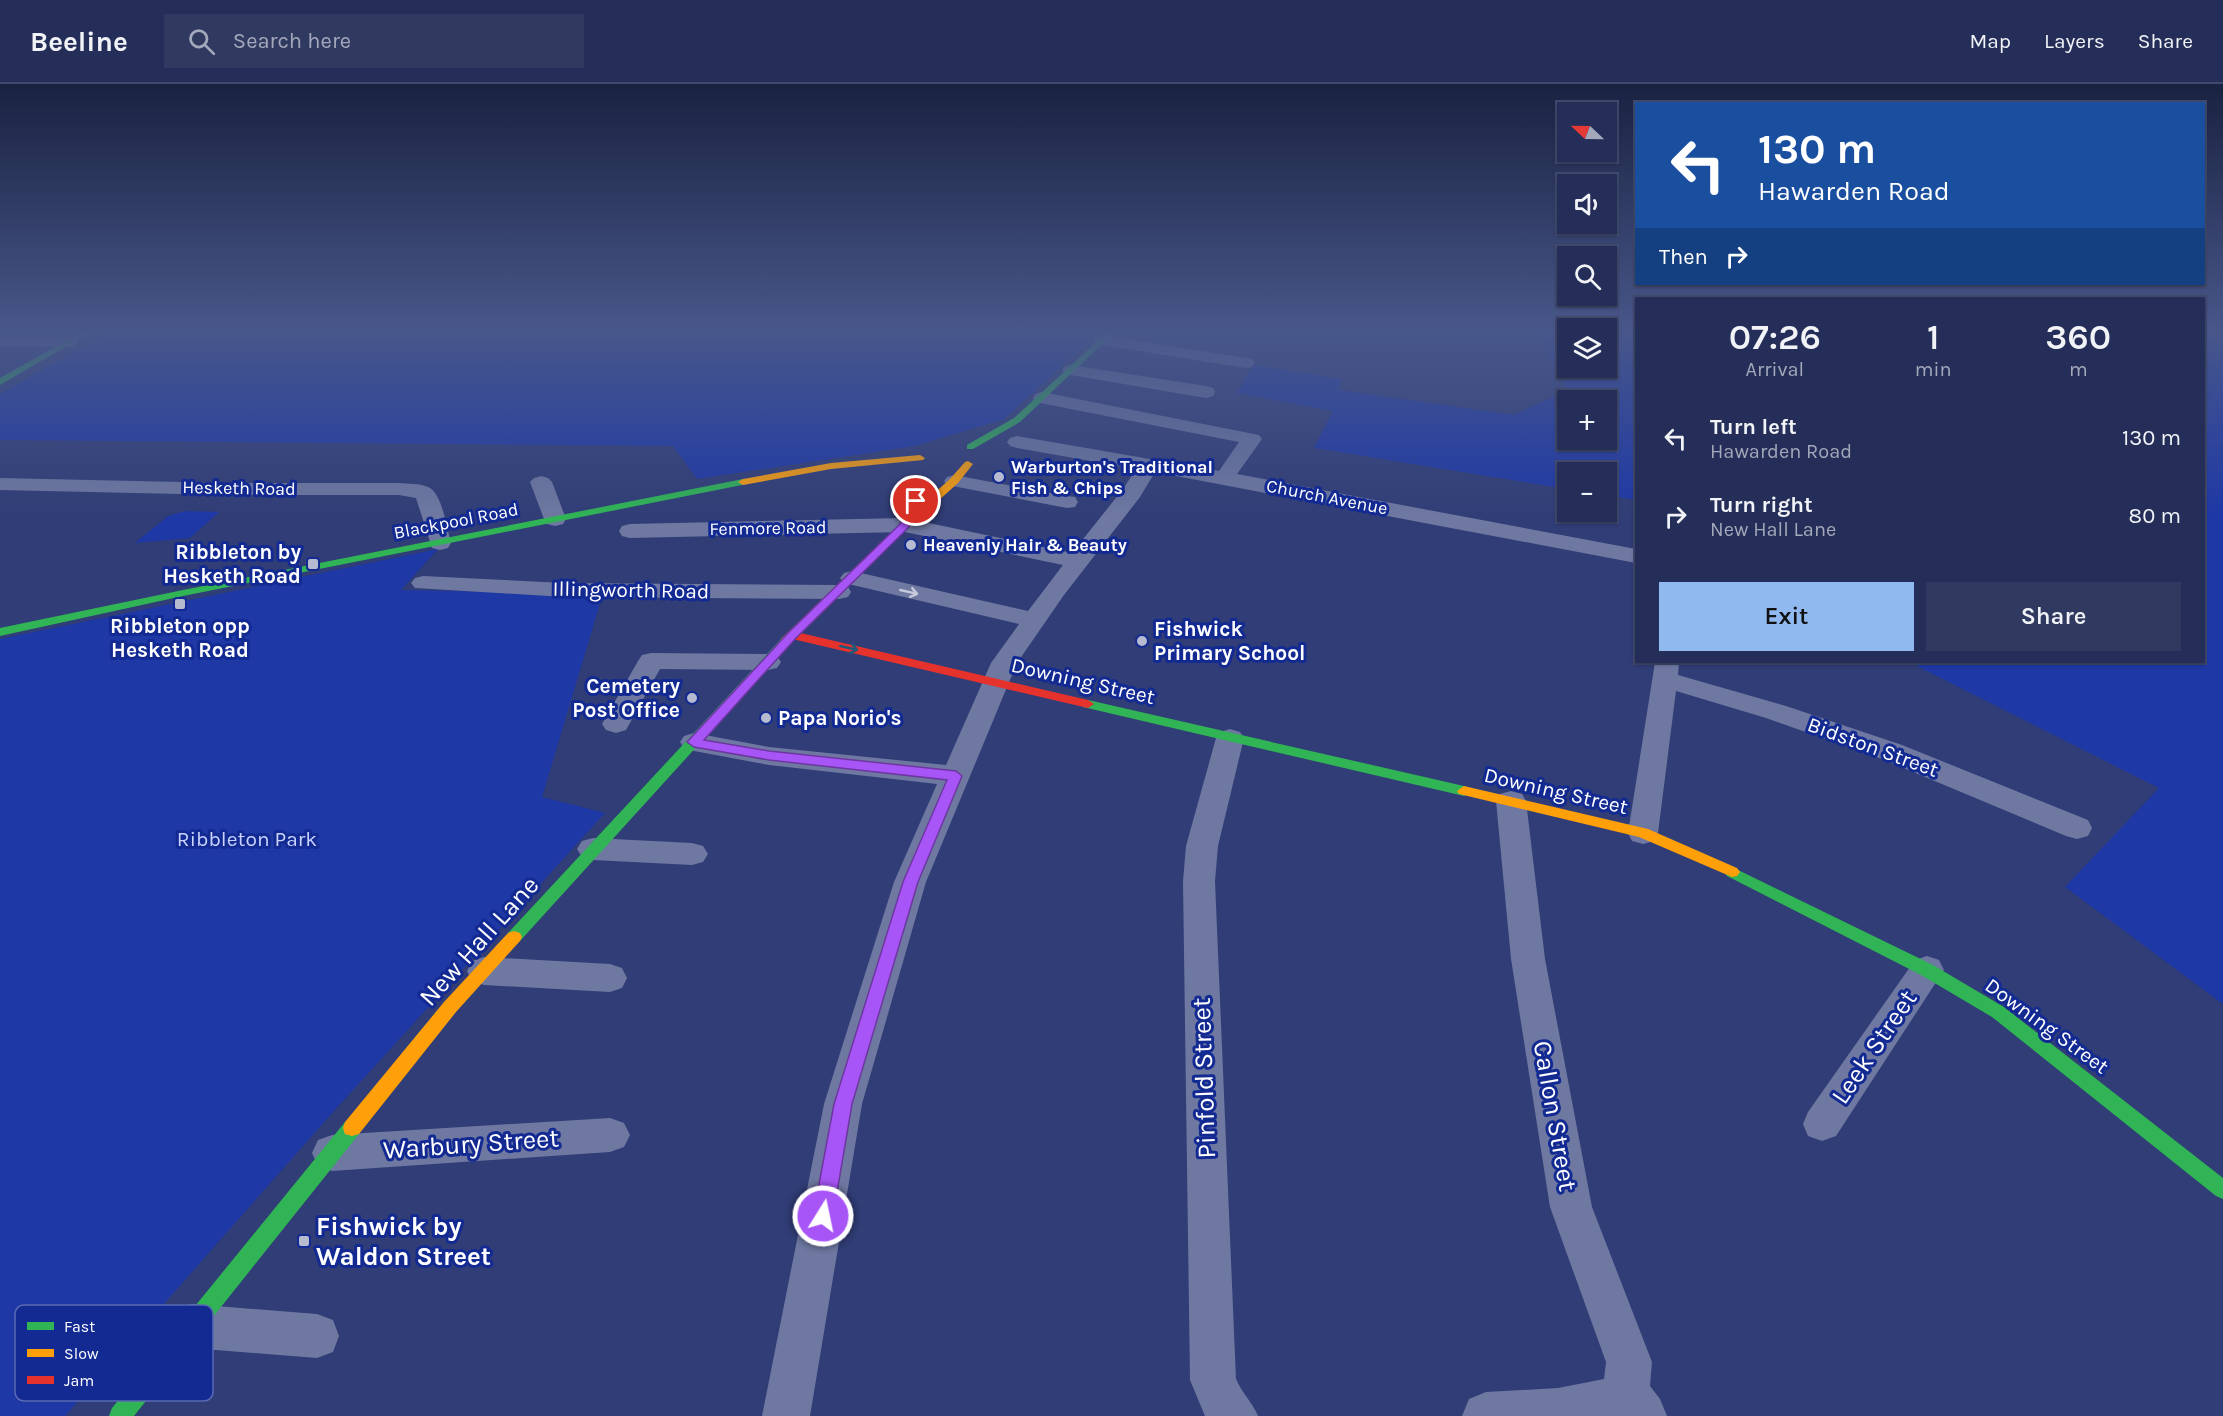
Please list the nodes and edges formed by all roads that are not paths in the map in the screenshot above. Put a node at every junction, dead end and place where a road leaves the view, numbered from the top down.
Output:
1 (1046, 394) edge
2 (1042, 398) junction
3 (1017, 442) dead end
4 (956, 443) dead end
5 (932, 447) dead end
6 (970, 447) junction
7 (1148, 466) junction
8 (949, 475) junction
9 (1224, 478) junction
10 (541, 482) dead end
11 (0, 484) edge
12 (919, 493) dead end
13 (1067, 502) dead end
14 (555, 519) junction
15 (905, 525) junction
16 (630, 531) dead end
17 (440, 543) junction
18 (1635, 556) edge
19 (1077, 561) junction
20 (423, 584) dead end
21 (846, 585) junction
22 (1034, 620) junction
23 (0, 632) edge
24 (792, 635) junction
25 (768, 662) junction
26 (1666, 671) edge
27 (996, 682) junction
28 (616, 724) dead end
29 (1230, 738) junction
30 (694, 742) junction
31 (956, 776) junction
32 (1511, 801) junction
33 (2076, 828) dead end
34 (1643, 833) junction
35 (593, 849) junction
36 (692, 854) dead end
37 (1927, 970) junction
38 (484, 971) junction
39 (610, 978) dead end
40 (1822, 1124) dead end
41 (610, 1135) dead end
42 (332, 1153) junction
43 (2223, 1190) edge
44 (208, 1305) edge
45 (213, 1328) edge
46 (316, 1336) dead end
47 (132, 1401) edge
48 (1635, 1404) edge
49 (120, 1416) edge
50 (786, 1416) edge
51 (1234, 1416) edge
52 (1486, 1416) edge

1 - 2 main road
2 - 6 main road
2 - 9 street
3 - 7 street, Church Avenue
4 - 6 main road
5 - 14 main road, Blackpool Road
6 - 8 main road, New Hall Lane
7 - 9 street, Church Avenue
7 - 19 street
8 - 13 street
8 - 15 main road, New Hall Lane
9 - 18 street, Church Avenue
10 - 14 street
11 - 17 street, Hesketh Road
12 - 15 main road, New Hall Lane
14 - 17 main road, Blackpool Road
15 - 16 street, Fenmore Road
15 - 19 street, Fenmore Road
15 - 21 main road, New Hall Lane
17 - 23 main road, Blackpool Road
19 - 22 street
20 - 21 street, Illingworth Road
21 -> 22 street, Illingworth Road
21 - 24 main road, New Hall Lane
22 - 27 street
24 - 25 main road, New Hall Lane
24 -> 27 main road, Downing Street
25 - 28 street
25 - 30 main road, New Hall Lane
26 - 33 street, Bidston Street
26 - 34 street
27 - 29 main road, Downing Street
27 - 31 street
29 - 32 main road, Downing Street
29 - 51 street, Pinfold Street
30 - 31 street
30 - 35 main road, New Hall Lane
31 - 50 street
32 - 34 main road, Downing Street
32 - 48 street, Callon Street
34 - 37 main road, Downing Street
35 - 36 street
35 - 38 main road, New Hall Lane
37 - 40 street, Leek Street
37 - 43 main road, Downing Street
38 - 39 street
38 - 42 main road, New Hall Lane
41 - 42 street, Warbury Street
42 - 44 main road, New Hall Lane
45 - 46 street
47 - 49 main road, New Hall Lane
48 - 52 street

